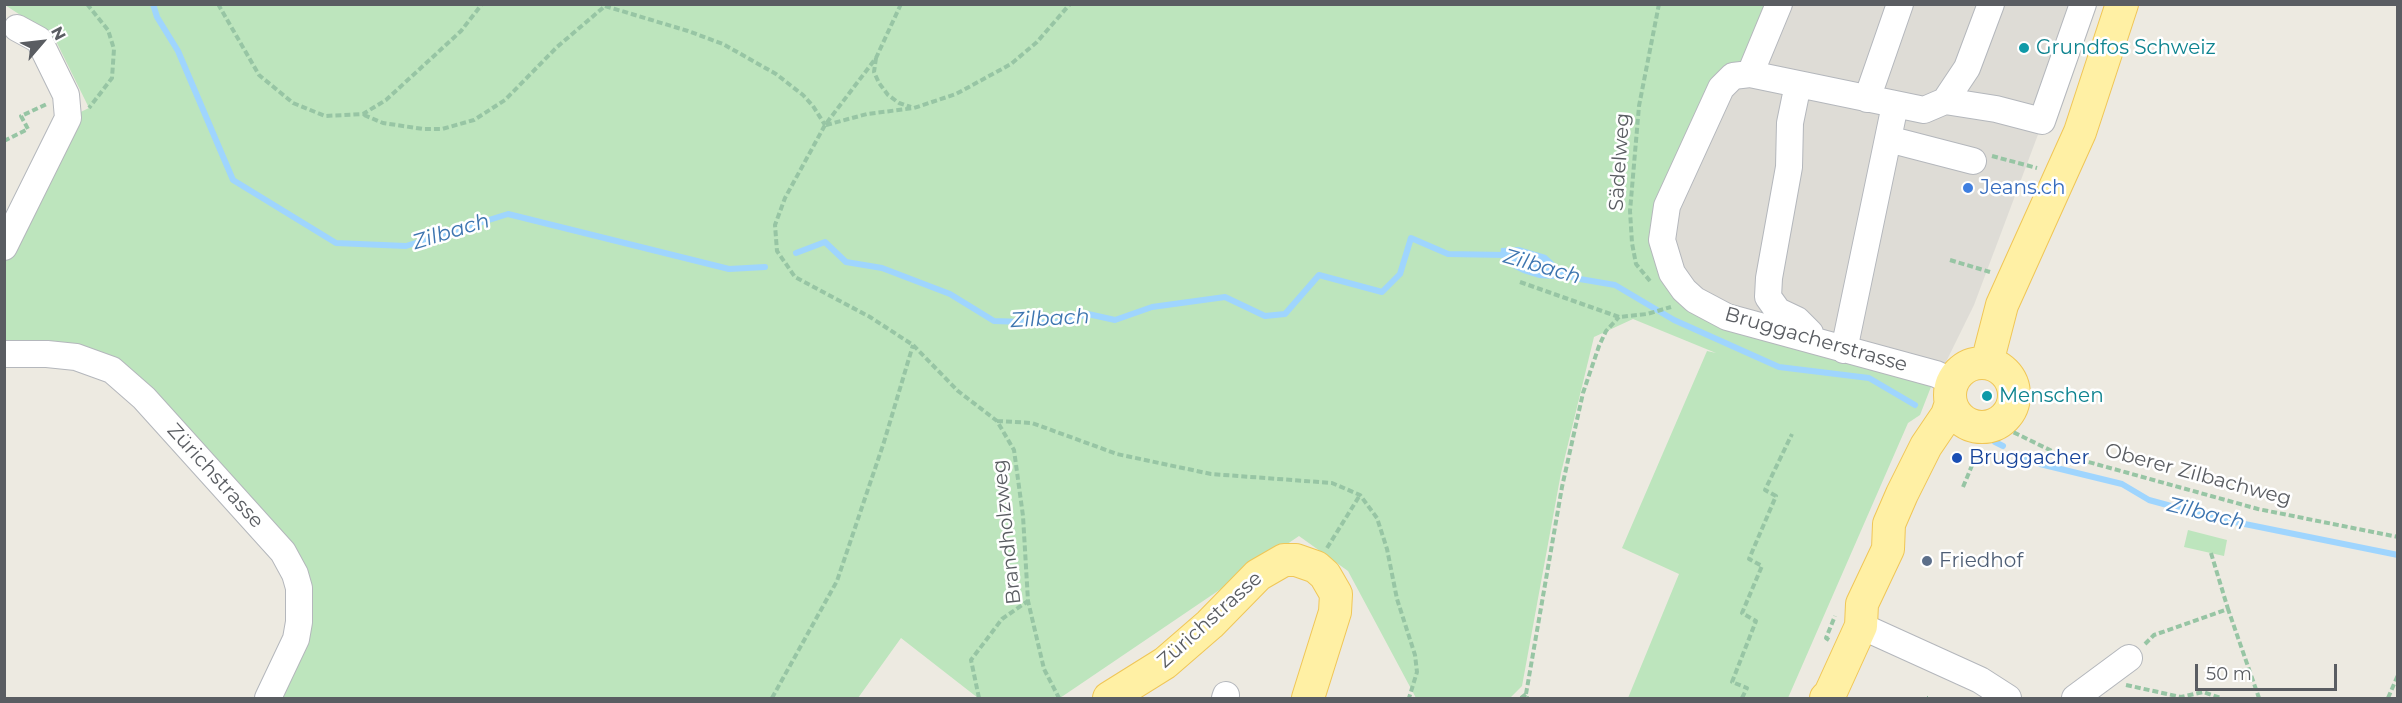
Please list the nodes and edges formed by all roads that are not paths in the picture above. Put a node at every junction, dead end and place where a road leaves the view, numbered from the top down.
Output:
1 (1779, 4) edge
2 (1900, 4) edge
3 (1991, 4) edge
4 (2083, 4) edge
5 (2122, 4) edge
6 (17, 28) dead end
7 (1750, 74) junction
8 (1798, 84) junction
9 (1867, 99) junction
10 (1945, 101) junction
11 (1895, 105) junction
12 (1888, 139) junction
13 (1973, 161) road end
14 (4, 247) edge
15 (1811, 340) junction
16 (1844, 350) junction
17 (4, 354) edge
18 (1987, 363) junction
19 (1952, 393) junction
20 (1986, 424) junction
21 (1888, 549) junction
22 (1862, 615) junction
23 (2120, 665) road end
24 (268, 699) edge
25 (1108, 699) edge
26 (1308, 699) edge
27 (1815, 699) edge
28 (1826, 699) edge
29 (2008, 699) edge
30 (2075, 699) edge

1 - 7 street
2 - 9 street
3 - 10 street
4 - 10 street
5 - 18 main road
6 - 14 street
7 - 8 street
7 - 15 street, Bruggacherstrasse
8 - 9 street
8 - 15 street
9 - 11 street
10 - 11 street
11 - 12 street
12 - 13 street
12 - 16 street
15 - 16 street, Bruggacherstrasse
16 - 19 street, Bruggacherstrasse
17 - 24 street, Zürichstrasse
18 - 19 main road
18 - 20 main road
19 - 20 main road
19 - 21 main road
20 - 21 main road
21 - 22 main road
22 - 27 main road
22 - 28 main road
22 - 29 street
23 - 30 street
25 - 26 main road, Zürichstrasse

